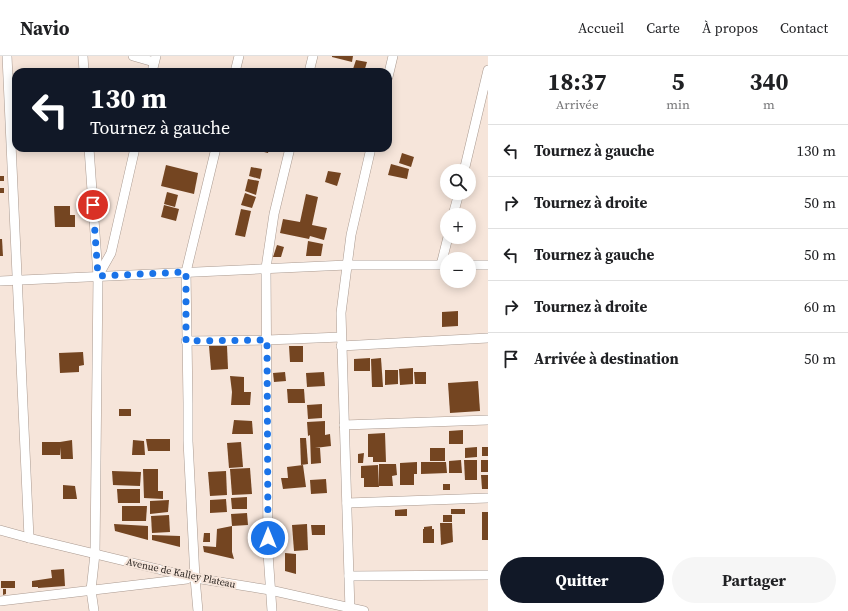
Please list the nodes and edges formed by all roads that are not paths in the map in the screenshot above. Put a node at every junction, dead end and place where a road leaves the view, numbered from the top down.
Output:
1 (7, 56) edge
2 (83, 56) edge
3 (133, 56) edge
4 (239, 56) edge
5 (313, 56) edge
6 (393, 56) edge
7 (155, 59) edge
8 (84, 68) edge
9 (236, 68) edge
10 (310, 68) edge
11 (390, 68) edge
12 (488, 70) edge
13 (89, 152) edge
14 (134, 152) edge
15 (215, 152) edge
16 (289, 152) edge
17 (370, 152) edge
18 (466, 164) edge
19 (347, 265) junction
20 (440, 265) edge
21 (476, 265) edge
22 (488, 265) edge
23 (266, 268) junction
24 (186, 272) junction
25 (98, 276) junction
26 (18, 280) junction
27 (0, 281) edge
28 (488, 338) edge
29 (267, 340) junction
30 (186, 341) junction
31 (341, 341) junction
32 (488, 420) edge
33 (344, 425) junction
34 (488, 498) edge
35 (346, 503) junction
36 (0, 530) edge
37 (29, 538) junction
38 (95, 554) junction
39 (488, 575) edge
40 (349, 576) junction
41 (194, 578) junction
42 (91, 590) junction
43 (270, 590) junction
44 (0, 601) edge
45 (350, 609) edge
46 (94, 611) edge
47 (198, 611) edge
48 (272, 611) edge
49 (364, 611) edge

1 - 26 street
2 - 8 street
3 - 7 street
4 - 9 street
5 - 10 street
6 - 11 street
12 - 18 street
13 - 25 street
14 - 25 street
15 - 24 street
16 - 23 street
17 - 19 street
19 - 20 street
19 - 23 street
19 - 31 street
21 - 22 street
23 - 24 street
23 - 29 street
24 - 25 street
24 - 30 street
25 - 26 street
25 - 38 street
26 - 27 street
26 - 37 street
28 - 31 street
29 - 30 street
29 - 31 street
29 - 43 street
30 - 41 street
31 - 33 street
32 - 33 street
33 - 35 street
34 - 35 street
35 - 40 street
36 - 37 street, Avenue de Kalley Plateau
37 - 38 street, Avenue de Kalley Plateau
38 - 41 street, Avenue de Kalley Plateau
38 - 42 street
39 - 40 street
40 - 45 street
41 - 42 street
41 - 43 street, Avenue de Kalley Plateau
41 - 47 street
42 - 44 street
42 - 46 street
43 - 45 street, Avenue de Kalley Plateau
43 - 48 street
45 - 49 street, Avenue de Kalley Plateau

